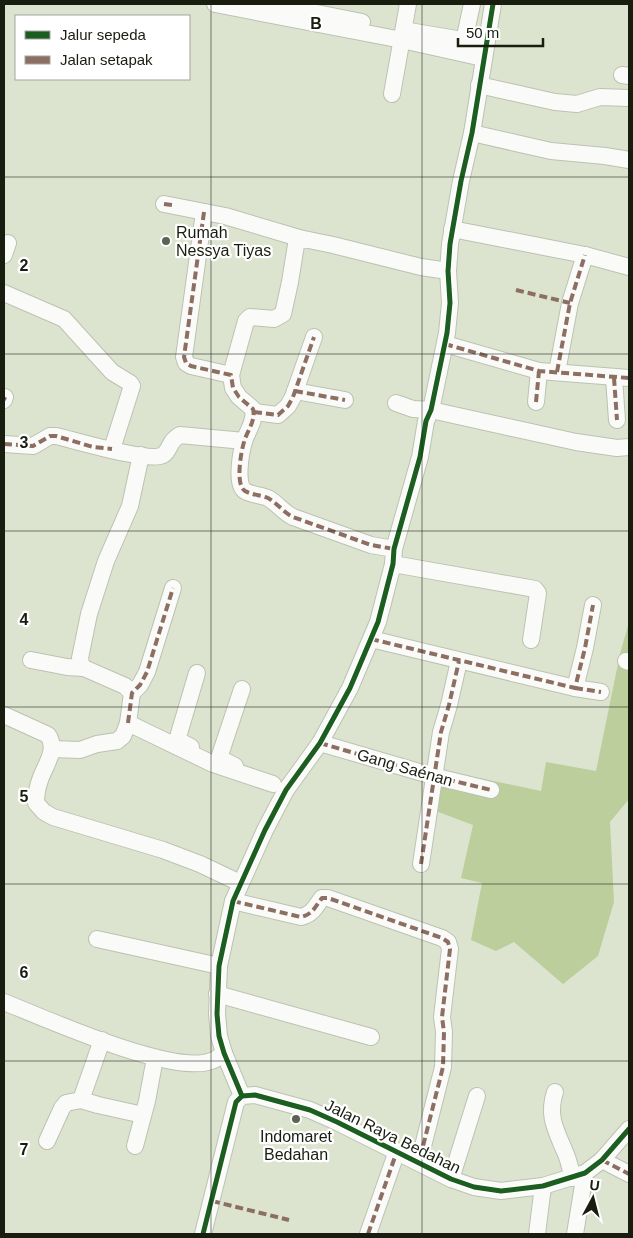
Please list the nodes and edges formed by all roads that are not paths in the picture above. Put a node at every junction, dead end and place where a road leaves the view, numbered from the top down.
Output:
1 (215, 4) edge
2 (271, 4) edge
3 (408, 4) edge
4 (472, 4) edge
5 (492, 4) edge
6 (300, 11) edge
7 (403, 35) junction
8 (464, 41) junction
9 (485, 51) junction
10 (479, 85) junction
11 (392, 94) dead end
12 (629, 98) edge
13 (472, 133) junction
14 (629, 160) edge
15 (168, 204) dead end
16 (204, 212) junction
17 (452, 229) junction
18 (299, 238) junction
19 (586, 255) junction
20 (629, 267) edge
21 (448, 271) junction
22 (4, 293) edge
23 (314, 337) dead end
24 (445, 344) junction
25 (539, 371) junction
26 (557, 372) junction
27 (231, 375) junction
28 (622, 378) edge
29 (295, 391) junction
30 (345, 400) dead end
31 (536, 402) dead end
32 (396, 404) dead end
33 (430, 410) junction
34 (254, 412) junction
35 (617, 420) dead end
36 (244, 441) junction
37 (4, 444) edge
38 (629, 447) edge
39 (112, 449) junction
40 (141, 455) junction
41 (394, 556) junction
42 (173, 588) dead end
43 (593, 605) dead end
44 (371, 639) junction
45 (531, 640) dead end
46 (31, 660) dead end
47 (460, 661) junction
48 (84, 668) junction
49 (197, 673) dead end
50 (575, 688) junction
51 (242, 689) dead end
52 (600, 692) dead end
53 (132, 693) junction
54 (4, 715) edge
55 (128, 723) junction
56 (320, 743) junction
57 (53, 749) junction
58 (219, 758) junction
59 (433, 776) junction
60 (280, 787) junction
61 (491, 790) dead end
62 (421, 864) dead end
63 (240, 882) junction
64 (233, 901) junction
65 (97, 939) dead end
66 (219, 966) junction
67 (217, 994) junction
68 (4, 1002) edge
69 (371, 1037) dead end
70 (102, 1040) junction
71 (224, 1053) junction
72 (155, 1058) junction
73 (555, 1092) dead end
74 (242, 1096) junction
75 (477, 1096) dead end
76 (81, 1100) junction
77 (143, 1115) junction
78 (629, 1129) edge
79 (47, 1141) dead end
80 (135, 1146) dead end
81 (397, 1151) junction
82 (602, 1160) junction
83 (419, 1162) junction
84 (629, 1174) edge
85 (579, 1176) junction
86 (452, 1179) junction
87 (543, 1186) junction
88 (203, 1234) edge
89 (368, 1234) edge
90 (538, 1234) edge
91 (575, 1234) edge

1 - 6 street
2 - 6 street
3 - 7 street
4 - 8 street
5 - 9 street
6 - 7 street
7 - 8 street
7 - 9 street
7 - 11 street
8 - 9 street
9 - 10 street
10 - 12 street
10 - 13 street
13 - 14 street
13 - 17 street
15 - 16 street
16 - 18 street
16 - 27 street
17 - 19 street
17 - 21 street
18 - 21 street
18 - 27 street
19 - 20 street
19 - 26 street
21 - 24 street
22 - 39 street
23 - 29 street
24 - 25 street
24 - 33 street
25 - 26 street
25 - 31 street
26 - 28 street
27 - 34 street
28 - 35 street
29 - 30 street
29 - 34 street
32 - 33 street
33 - 38 street
33 - 41 street
34 - 36 street
36 - 40 street
36 - 41 street
37 - 39 street
39 - 40 street
40 - 48 street
41 - 44 street
41 - 45 street
42 - 53 street
43 - 50 street
44 - 47 street
44 - 56 street
46 - 48 street
47 - 50 street
47 - 59 street
48 - 53 street
49 - 58 street
50 - 52 street
51 - 58 street
53 - 55 street
54 - 57 street
55 - 57 street
55 - 60 street
56 - 59 street, Gang Saénan
56 - 60 street
57 - 63 street
58 - 60 street
59 - 61 street, Gang Saénan
59 - 62 street
60 - 63 street
63 - 64 street
64 - 66 street
64 - 83 street
65 - 66 street
66 - 67 street
67 - 69 street
67 - 71 street
68 - 70 street
70 - 72 street
70 - 76 street
71 - 72 street
71 - 74 street
72 - 77 street
73 - 85 street
74 - 81 street, Jalan Raya Bedahan
74 - 88 street
75 - 86 street
76 - 77 street
76 - 79 street
77 - 80 street
78 - 82 street, Jalan Raya Bedahan
81 - 83 street, Jalan Raya Bedahan
81 - 89 street
82 - 84 street
82 - 85 street, Jalan Raya Bedahan
83 - 86 street, Jalan Raya Bedahan
85 - 87 street, Jalan Raya Bedahan
85 - 91 street
86 - 87 street, Jalan Raya Bedahan
87 - 90 street

